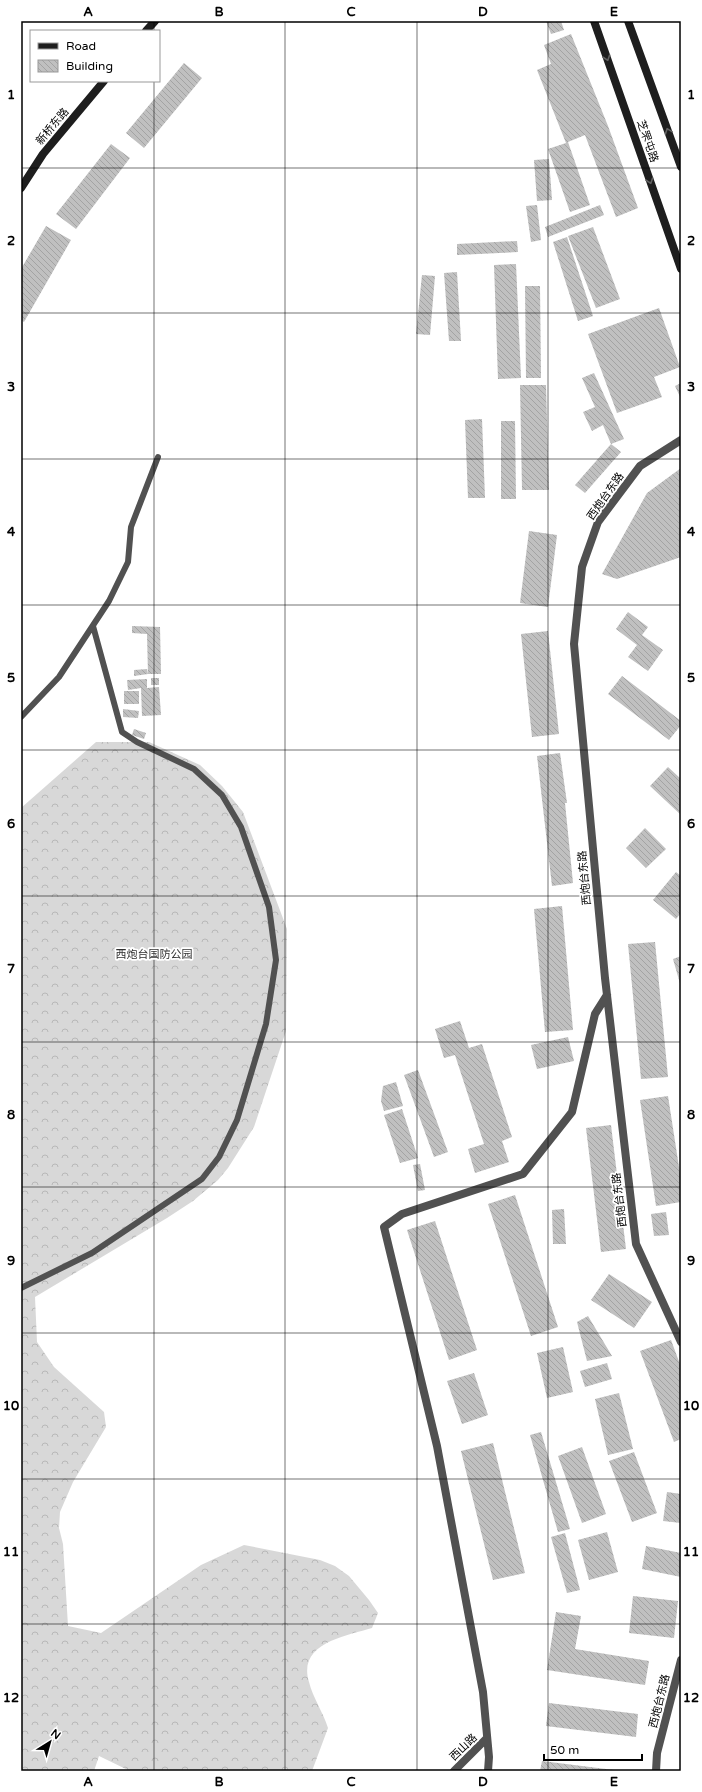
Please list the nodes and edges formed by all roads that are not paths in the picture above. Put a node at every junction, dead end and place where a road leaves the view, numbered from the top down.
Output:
1 (155, 21) edge
2 (594, 21) edge
3 (628, 21) edge
4 (147, 30) edge
5 (103, 82) edge
6 (681, 167) edge
7 (21, 188) edge
8 (681, 269) edge
9 (681, 440) edge
10 (158, 457) dead end
11 (93, 626) junction
12 (21, 717) edge
13 (607, 996) junction
14 (21, 1288) edge
15 (681, 1342) edge
16 (681, 1660) edge
17 (487, 1738) junction
18 (454, 1771) edge
19 (488, 1771) edge
20 (656, 1771) edge

1 - 4 main road
2 -> 8 main road, 芝罘屯路
6 -> 3 main road, 芝罘屯路
5 - 7 main road, 新桥东路
9 - 13 street, 西炮台东路
10 - 11 lane
11 - 12 lane
11 - 14 lane
13 - 15 street, 西炮台东路
13 - 17 street
16 - 20 street, 西炮台东路
17 - 18 street, 西山路
17 - 19 street

